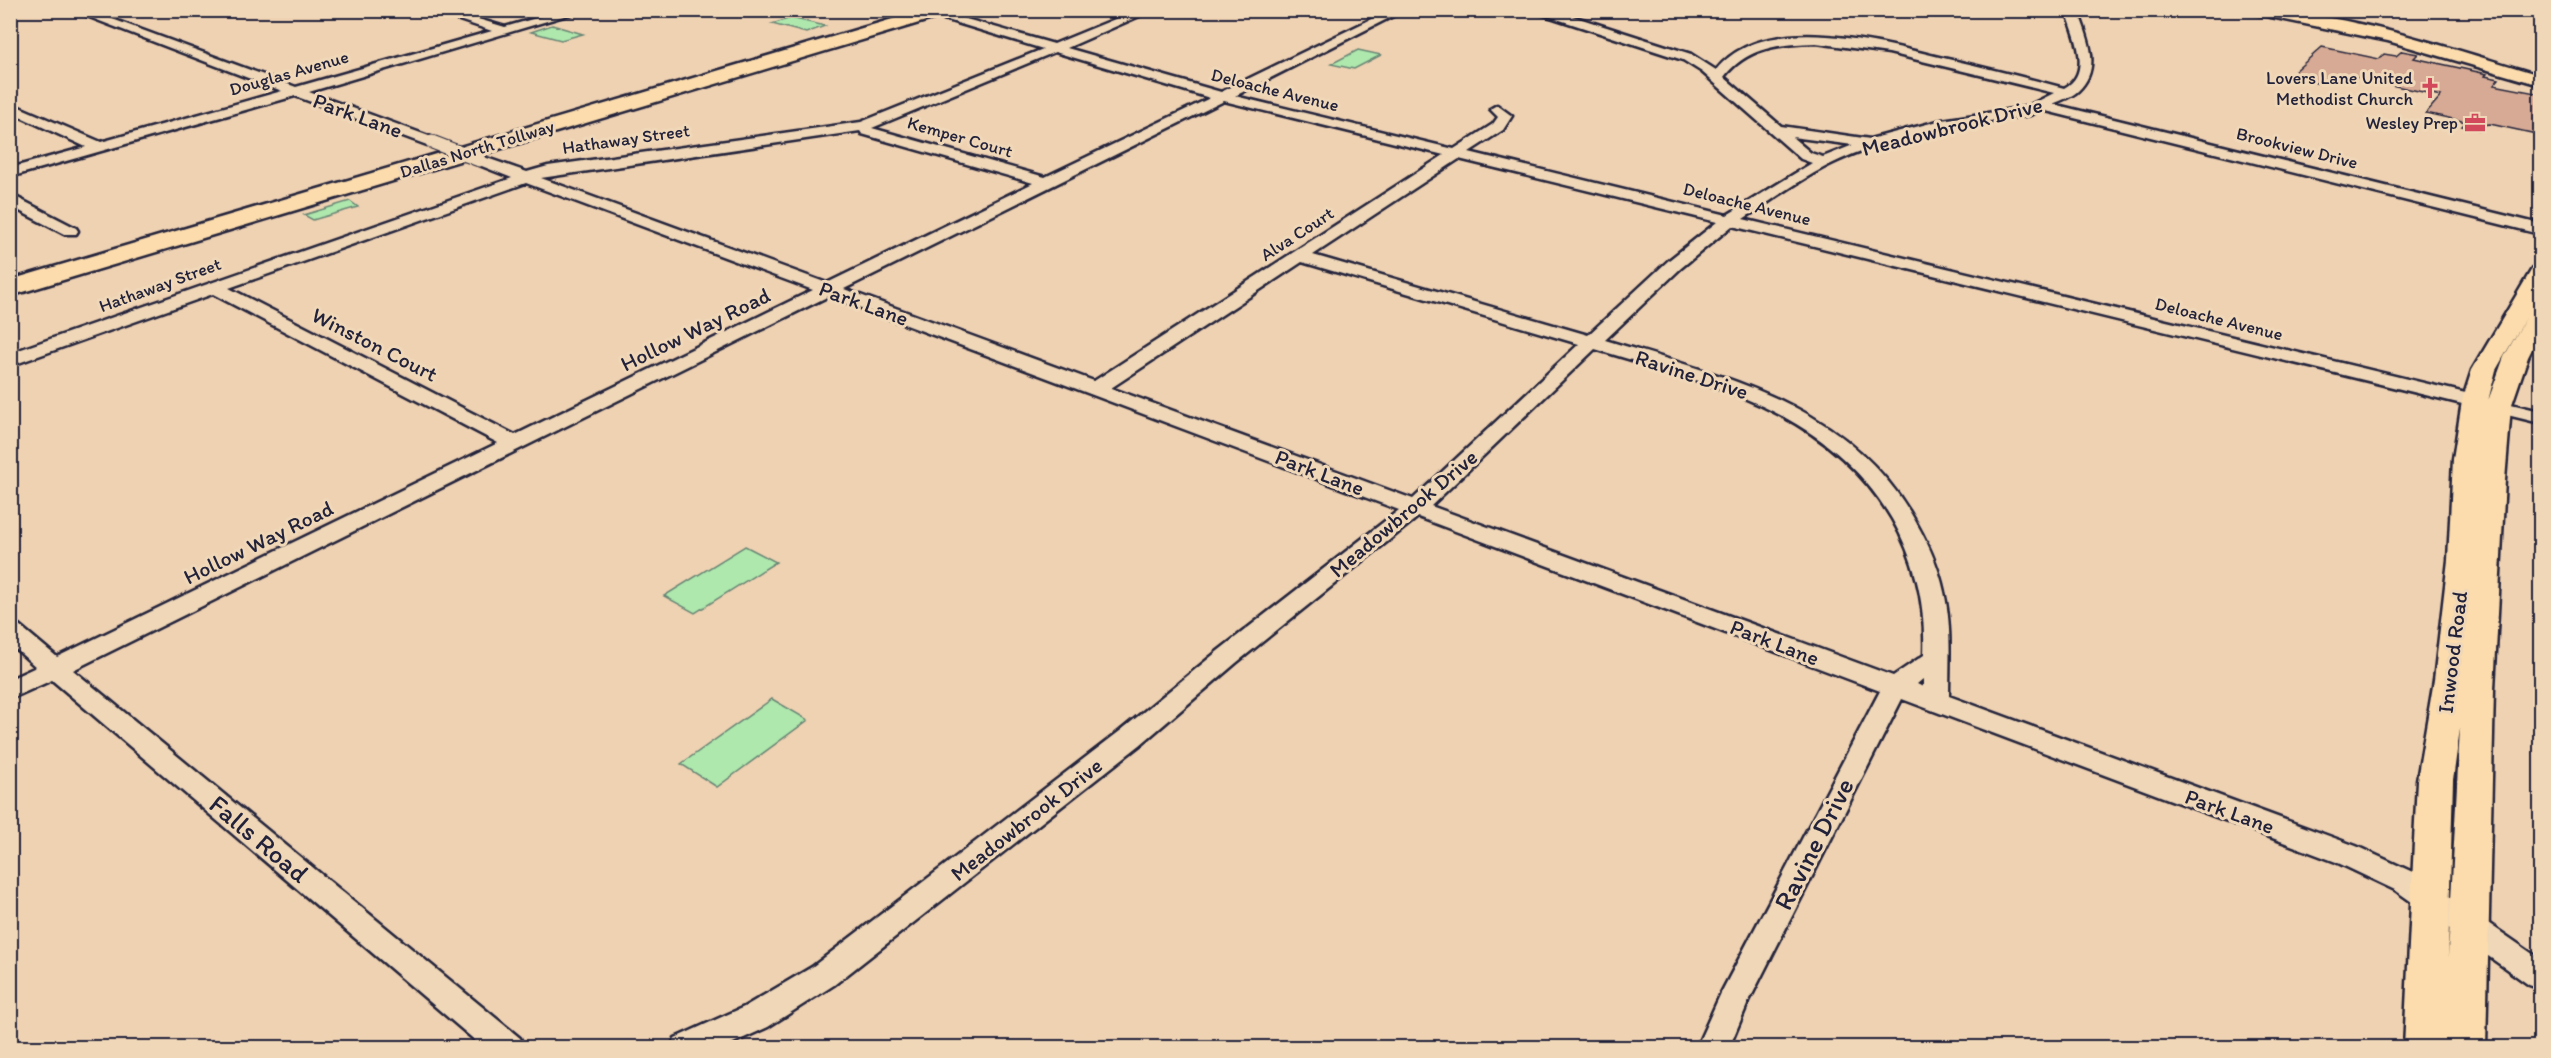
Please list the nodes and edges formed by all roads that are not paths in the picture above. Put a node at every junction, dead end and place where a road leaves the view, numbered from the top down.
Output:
1 (76, 10) edge
2 (435, 10) edge
3 (579, 10) edge
4 (919, 10) edge
5 (1148, 10) edge
6 (1400, 10) edge
7 (1534, 10) edge
8 (2062, 10) edge
9 (2289, 10) edge
10 (2072, 11) edge
11 (2265, 11) edge
12 (945, 14) edge
13 (505, 31) junction
14 (1055, 48) junction
15 (1748, 50) junction
16 (1672, 51) junction
17 (2541, 72) edge
18 (1716, 79) junction
19 (2541, 80) edge
20 (294, 92) junction
21 (2068, 93) junction
22 (1222, 98) junction
23 (2043, 106) junction
24 (10, 107) edge
25 (1497, 109) dead end
26 (864, 126) junction
27 (1776, 130) junction
28 (1872, 144) junction
29 (99, 147) junction
30 (1458, 154) junction
31 (1824, 162) junction
32 (10, 173) edge
33 (525, 177) junction
34 (1047, 183) junction
35 (10, 199) edge
36 (1729, 220) junction
37 (2541, 229) edge
38 (70, 231) dead end
39 (1299, 256) junction
40 (2541, 274) edge
41 (10, 278) edge
42 (213, 287) junction
43 (10, 288) edge
44 (828, 290) junction
45 (2530, 310) edge
46 (1592, 342) junction
47 (10, 360) edge
48 (1097, 388) junction
49 (2486, 404) junction
50 (2541, 417) edge
51 (514, 443) junction
52 (1416, 508) junction
53 (10, 631) edge
54 (1936, 658) junction
55 (55, 668) junction
56 (2464, 684) junction
57 (1895, 687) junction
58 (10, 690) edge
59 (1936, 702) junction
60 (2431, 899) junction
61 (2471, 927) junction
62 (2541, 976) edge
63 (508, 1047) edge
64 (687, 1047) edge
65 (1712, 1047) edge
66 (2425, 1047) edge
67 (2465, 1047) edge

1 - 20 street, Park Lane
2 - 13 street
3 - 13 street, Douglas Avenue
4 - 41 highway, Dallas North Tollway
5 - 14 street, Hathaway Street
6 - 22 street, Hollow Way Road
7 - 16 street
8 - 10 street
9 - 17 main road
10 - 21 street, Meadowbrook Drive
11 - 19 main road
12 - 14 street, Deloache Avenue
12 - 43 highway, Dallas North Tollway
13 - 20 street, Douglas Avenue
14 - 22 street, Deloache Avenue
14 - 26 street, Hathaway Street
15 - 16 street
15 - 18 street
15 - 21 street
16 - 18 street
18 - 27 street
20 - 29 street, Douglas Avenue
20 - 33 street, Park Lane, bridge
21 - 23 street, Meadowbrook Drive
22 - 30 street, Deloache Avenue
22 - 34 street, Hollow Way Road
23 - 28 street, Meadowbrook Drive
23 - 37 street, Brookview Drive
24 - 29 street
25 - 30 street, Alva Court
26 - 33 street, Hathaway Street
26 - 34 street, Kemper Court
27 - 28 street
27 - 31 street
28 - 31 street, Meadowbrook Drive
29 - 32 street, Douglas Avenue
30 - 36 street, Deloache Avenue
30 - 39 street, Alva Court
31 - 36 street, Meadowbrook Drive
33 - 42 street, Hathaway Street
33 - 44 street, Park Lane
34 - 44 street, Hollow Way Road
35 - 38 street
36 - 46 street, Meadowbrook Drive
36 - 49 street, Deloache Avenue
39 - 46 street, Ravine Drive
39 - 48 street, Alva Court
40 - 45 main road, Inwood Road
42 - 47 street, Hathaway Street
42 - 51 street, Winston Court
44 - 48 street, Park Lane
44 - 51 street, Hollow Way Road
45 - 49 main road, Inwood Road
46 - 52 street, Meadowbrook Drive
46 - 54 street, Ravine Drive
48 - 52 street, Park Lane
49 - 50 street, Deloache Avenue
49 - 56 main road, Inwood Road
51 - 55 street, Hollow Way Road
52 - 57 street, Park Lane
52 - 64 street, Meadowbrook Drive
53 - 55 street, Falls Road
54 - 57 street, Ravine Drive
54 - 59 street, Ravine Drive
55 - 58 street, Hollow Way Road
55 - 63 street, Falls Road
56 - 60 main road, Inwood Road
56 - 61 main road, Inwood Road
57 - 59 street, Park Lane
57 - 65 street, Ravine Drive
59 - 60 street, Park Lane
60 - 61 street, Park Lane
60 - 66 main road, Inwood Road
61 - 62 street, Park Lane
61 - 67 main road, Inwood Road

